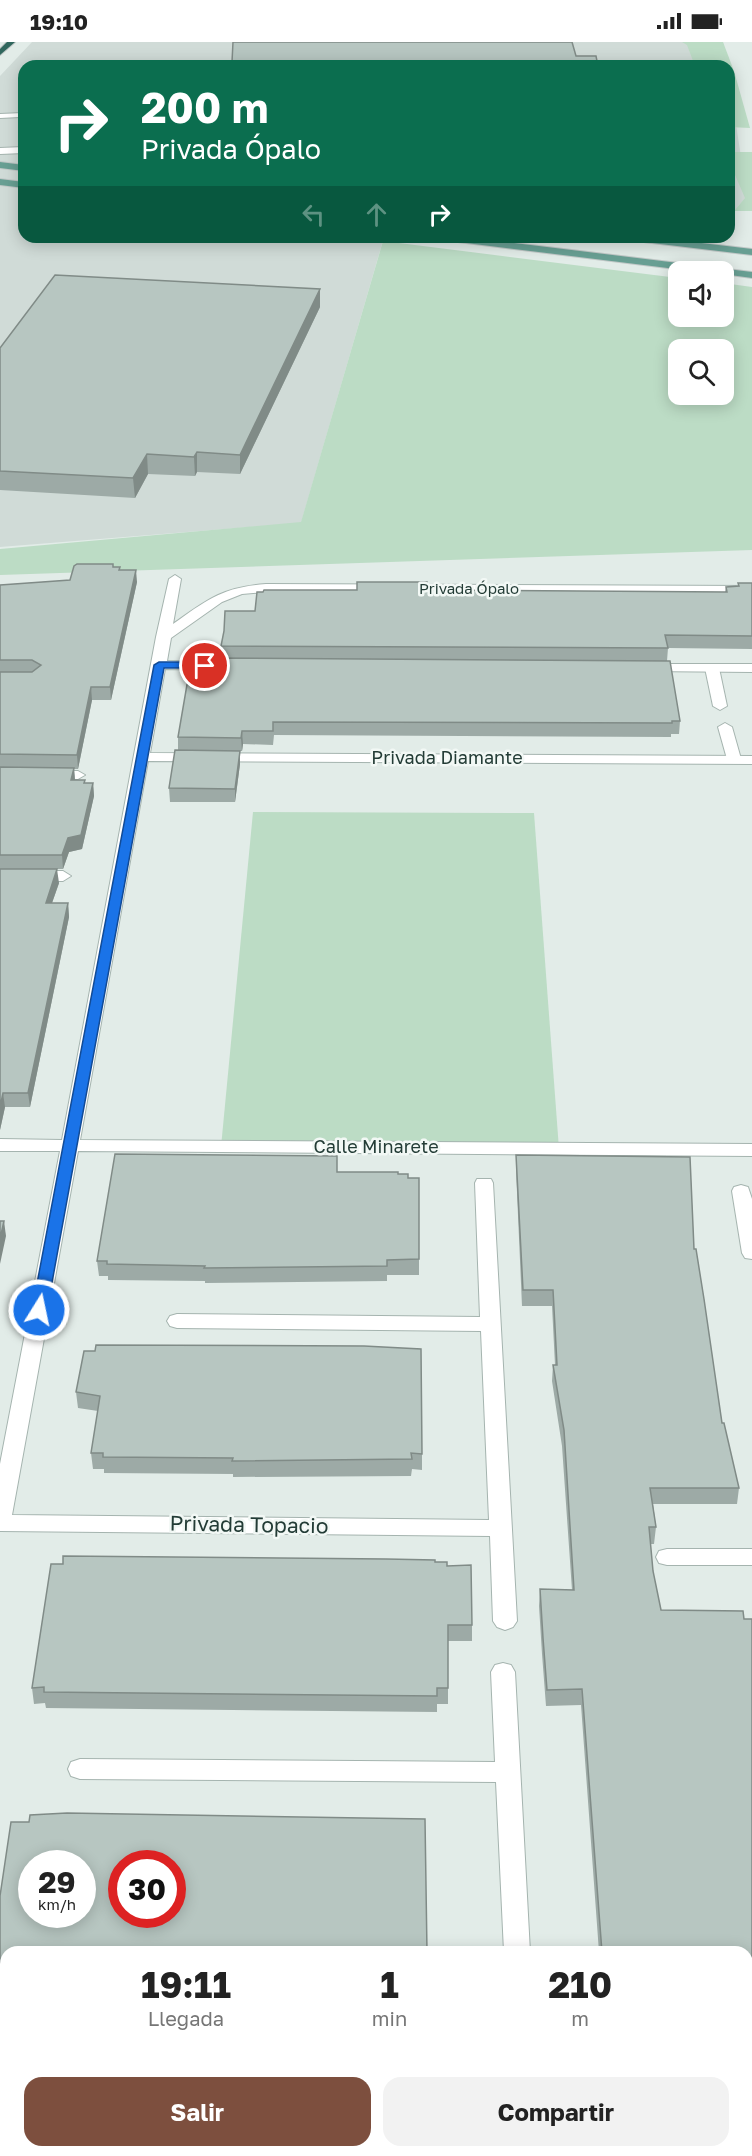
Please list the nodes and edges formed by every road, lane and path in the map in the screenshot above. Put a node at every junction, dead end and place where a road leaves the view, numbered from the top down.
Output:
1 (11, 42) edge
2 (0, 53) edge
3 (18, 115) edge
4 (0, 116) edge
5 (18, 150) edge
6 (0, 151) edge
7 (0, 165) edge
8 (18, 167) edge
9 (0, 182) edge
10 (18, 184) edge
11 (491, 243) edge
12 (677, 243) edge
13 (752, 252) edge
14 (752, 275) edge
15 (175, 579) dead end
16 (752, 590) edge
17 (163, 637) junction
18 (159, 665) junction
19 (253, 666) edge
20 (629, 668) edge
21 (712, 668) junction
22 (752, 668) edge
23 (720, 706) dead end
24 (725, 727) dead end
25 (142, 757) junction
26 (734, 759) junction
27 (752, 760) edge
28 (0, 774) edge
29 (78, 775) edge
30 (0, 876) edge
31 (63, 876) dead end
32 (0, 1145) edge
33 (70, 1146) junction
34 (752, 1150) edge
35 (484, 1183) dead end
36 (741, 1191) dead end
37 (752, 1253) edge
38 (177, 1322) dead end
39 (490, 1324) junction
40 (0, 1522) edge
41 (499, 1527) junction
42 (667, 1557) dead end
43 (752, 1557) edge
44 (505, 1621) dead end
45 (503, 1672) dead end
46 (80, 1769) dead end
47 (506, 1772) junction
48 (517, 1946) edge

1 - 2 highway
3 - 4 street
5 - 6 street
7 - 8 main road
9 - 10 main road
11 - 14 main road
12 - 13 main road
15 - 17 street
16 - 17 street, Privada Ópalo
17 - 18 street
18 - 19 street
18 - 25 street
20 - 21 street
21 - 22 street
21 - 23 street
24 - 26 street
25 - 26 street, Privada Diamante
25 - 33 street
26 - 27 street, Privada Diamante
28 - 29 street
30 - 31 street
32 - 33 street, Calle Minarete
33 - 34 street, Calle Minarete
33 - 40 street
35 - 39 street
36 - 37 street
38 - 39 street
39 - 41 street
40 - 41 street, Privada Topacio
41 - 44 street
42 - 43 street
45 - 47 street
46 - 47 street
47 - 48 street

